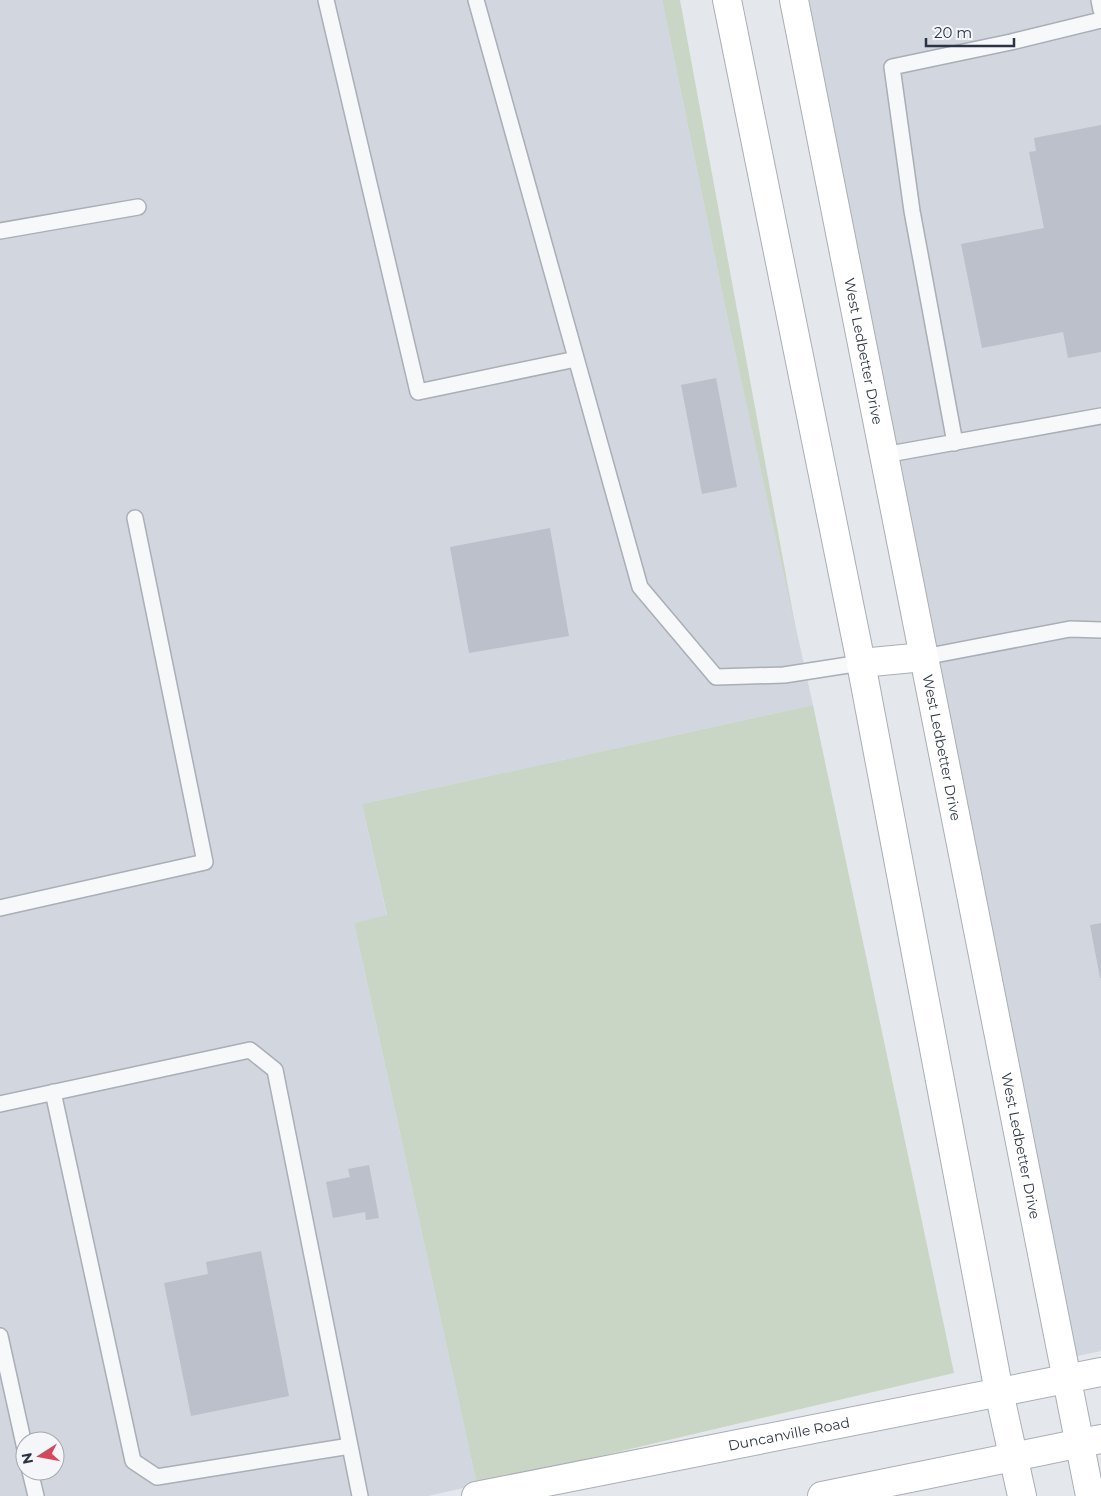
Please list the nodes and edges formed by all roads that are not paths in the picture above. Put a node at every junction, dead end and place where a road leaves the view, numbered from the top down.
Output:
1 (326, 0) edge
2 (476, 0) edge
3 (727, 0) edge
4 (794, 0) edge
5 (1099, 0) edge
6 (1101, 10) edge
7 (1101, 20) edge
8 (138, 207) dead end
9 (0, 231) edge
10 (576, 359) junction
11 (1101, 416) edge
12 (955, 442) junction
13 (884, 455) junction
14 (135, 518) dead end
15 (1101, 630) edge
16 (924, 657) junction
17 (861, 663) junction
18 (0, 908) edge
19 (53, 1092) junction
20 (0, 1104) edge
21 (0, 1336) edge
22 (1101, 1372) edge
23 (1066, 1378) junction
24 (999, 1392) junction
25 (21, 1431) edge
26 (1090, 1441) edge
27 (350, 1446) junction
28 (1014, 1457) junction
29 (32, 1481) edge
30 (36, 1496) edge
31 (360, 1496) edge
32 (476, 1496) edge
33 (822, 1496) edge
34 (1022, 1496) edge
35 (1090, 1496) edge

1 - 10 lane
2 - 10 lane
3 - 17 main road
4 - 13 main road, West Ledbetter Drive
5 - 6 lane
7 - 12 lane
8 - 9 lane
10 - 17 lane
11 - 12 lane
12 - 13 lane
13 - 16 main road, West Ledbetter Drive
14 - 18 lane
15 - 16 lane
16 - 17 main road
16 - 23 main road, West Ledbetter Drive
17 - 24 main road
19 - 20 lane
19 - 27 lane
19 - 27 lane
21 - 25 lane
22 - 23 main road, Duncanville Road
23 - 24 main road, Duncanville Road
23 - 26 main road, West Ledbetter Drive
24 - 28 main road
24 - 32 main road, Duncanville Road
26 - 28 main road
26 - 35 main road, West Ledbetter Drive
27 - 31 lane
28 - 33 main road
28 - 34 main road
29 - 30 lane

